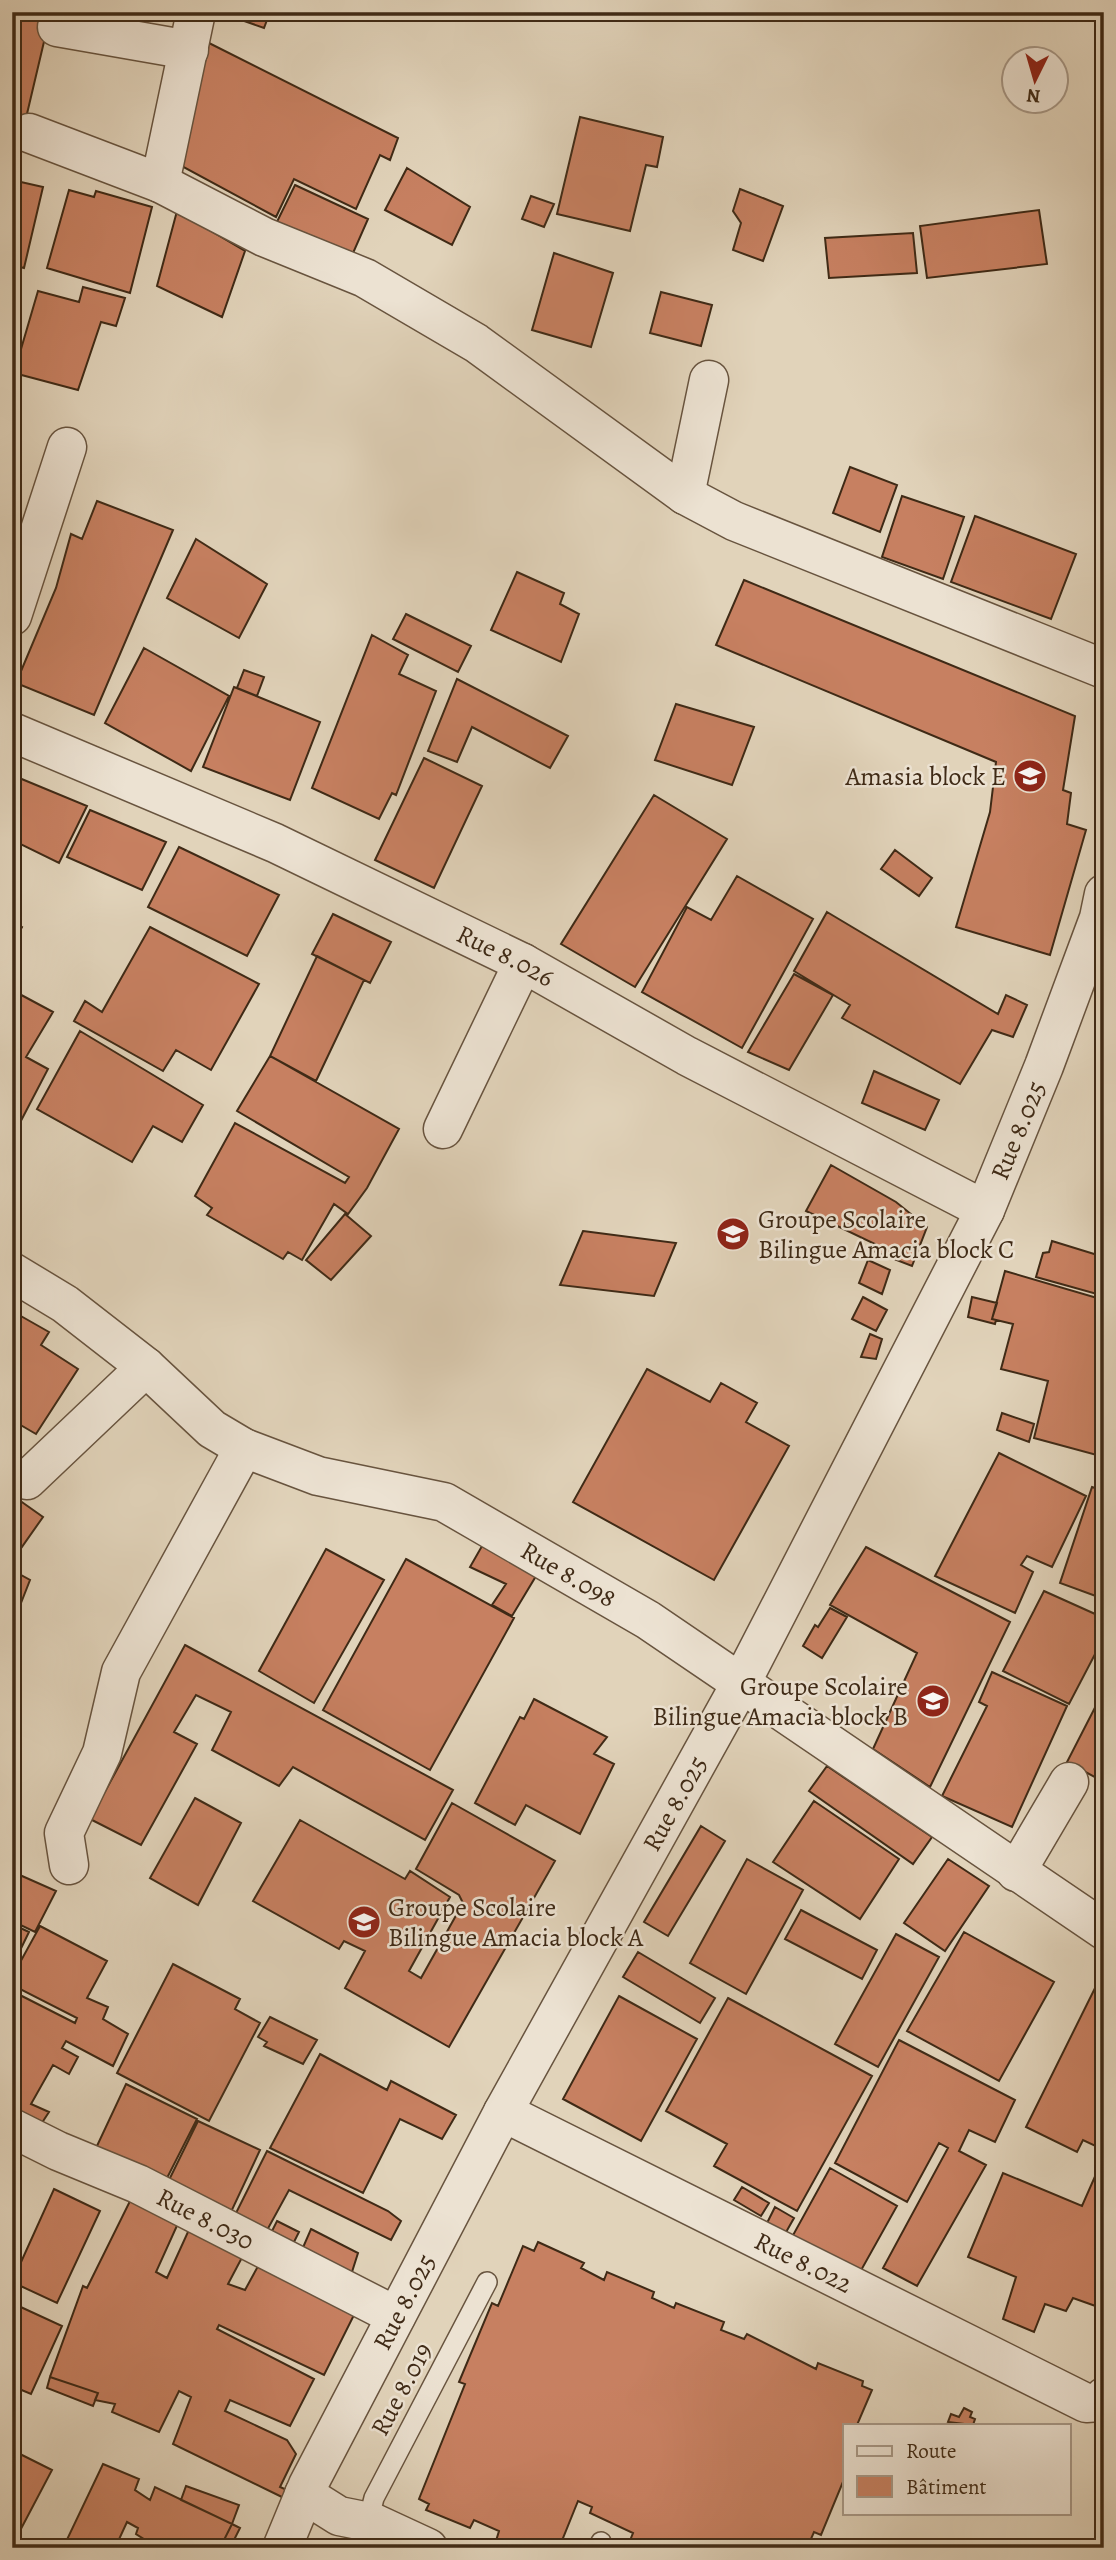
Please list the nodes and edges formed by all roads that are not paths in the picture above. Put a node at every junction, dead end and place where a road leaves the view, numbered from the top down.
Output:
1 (195, 12) edge
2 (57, 27) dead end
3 (189, 50) junction
4 (29, 133) dead end
5 (160, 183) junction
6 (709, 380) dead end
7 (67, 447) dead end
8 (685, 495) junction
9 (12, 616) edge
10 (1104, 669) edge
11 (12, 732) edge
12 (1104, 894) edge
13 (523, 963) junction
14 (443, 1129) dead end
15 (985, 1210) junction
16 (12, 1272) edge
17 (146, 1367) junction
18 (244, 1447) junction
19 (27, 1480) dead end
20 (740, 1685) junction
21 (1069, 1782) dead end
22 (69, 1866) dead end
23 (1016, 1872) junction
24 (1104, 1930) edge
25 (503, 2112) junction
26 (12, 2128) edge
27 (487, 2282) dead end
28 (396, 2316) junction
29 (1104, 2397) edge
30 (304, 2494) junction
31 (374, 2523) junction
32 (282, 2548) edge
33 (428, 2548) edge

1 - 3 street
2 - 3 street
3 - 5 street
4 - 5 street
5 - 8 street
6 - 8 street
7 - 9 street
8 - 10 street
11 - 13 street, Rue 8.026
12 - 15 street, Rue 8.025
13 - 14 street
13 - 15 street, Rue 8.026
15 - 20 street, Rue 8.025
16 - 17 street, Rue 8.098
17 - 18 street, Rue 8.098
17 - 19 street
18 - 20 street, Rue 8.098
18 - 22 street
20 - 23 street, Rue 8.098
20 - 25 street, Rue 8.025
21 - 23 street
23 - 24 street, Rue 8.098
25 - 28 street, Rue 8.025
25 - 29 street, Rue 8.022
26 - 28 street, Rue 8.030
27 - 31 lane, Rue 8.019
28 - 30 street, Rue 8.025
30 - 31 street
30 - 32 street, Rue 8.025
31 - 33 street

